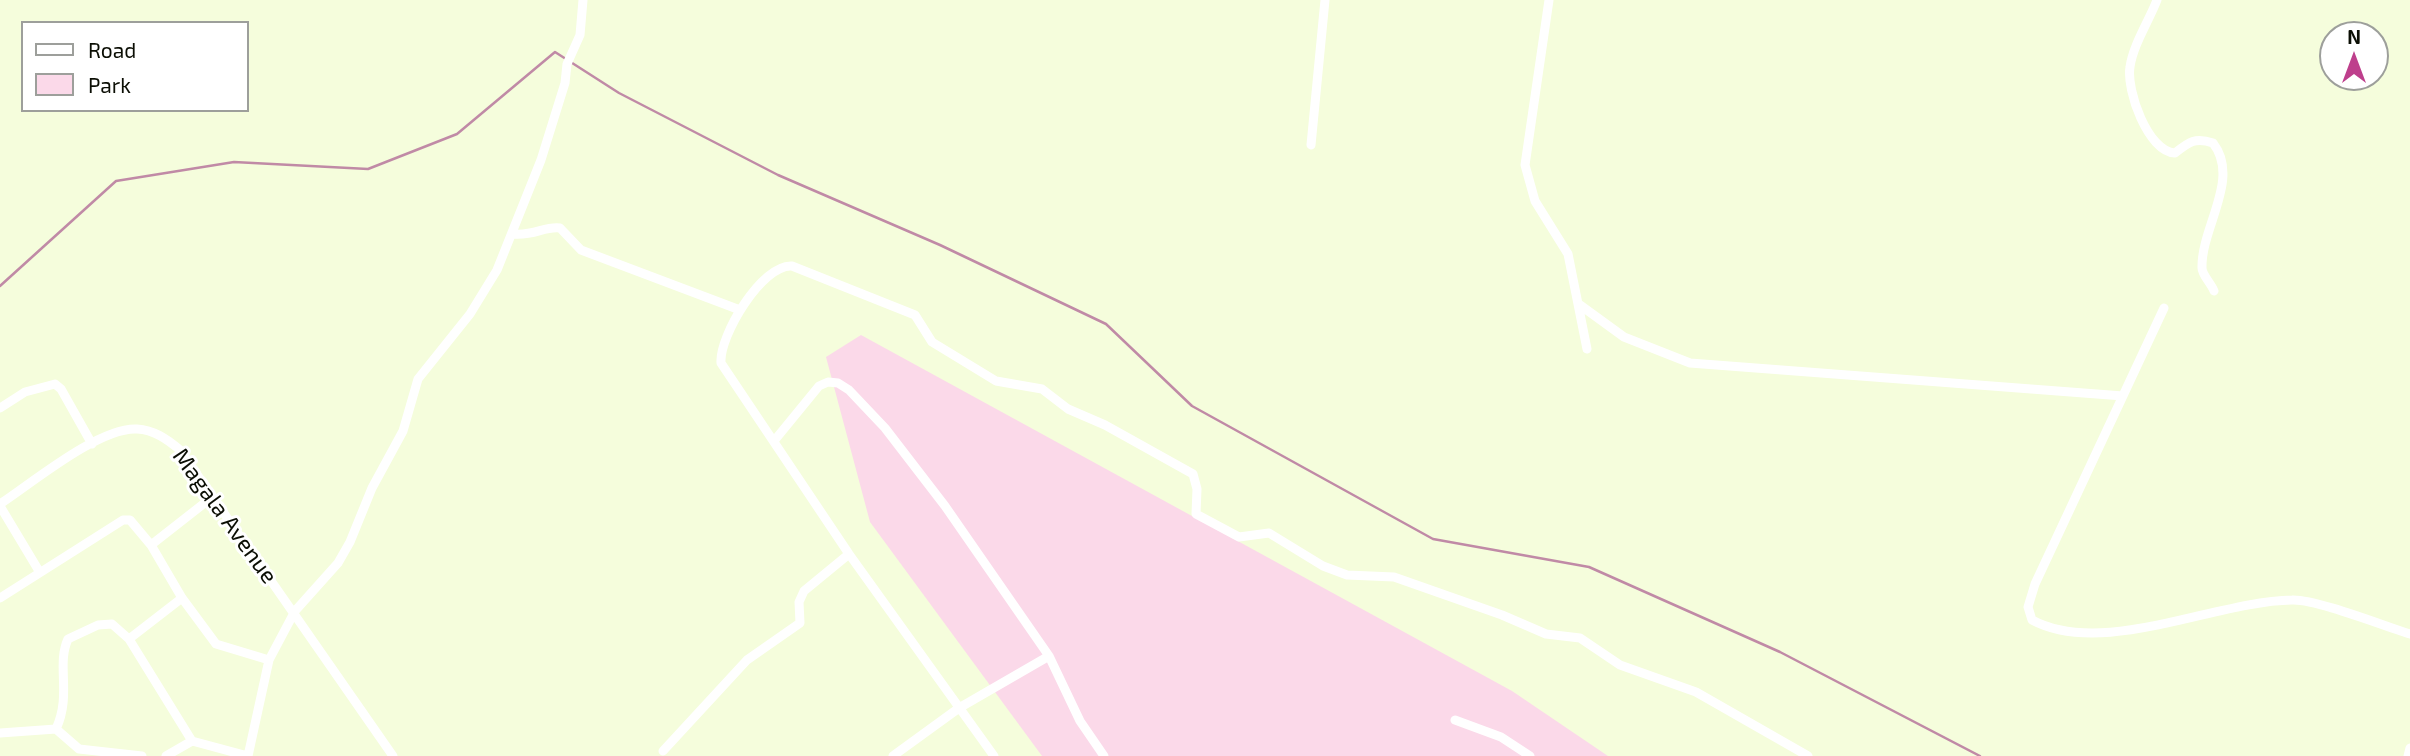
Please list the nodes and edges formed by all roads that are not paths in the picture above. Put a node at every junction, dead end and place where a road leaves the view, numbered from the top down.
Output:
1 (583, 0) edge
2 (1325, 0) edge
3 (1549, 0) edge
4 (2157, 0) edge
5 (1311, 145) dead end
6 (513, 234) junction
7 (2214, 291) dead end
8 (1580, 305) junction
9 (2164, 308) dead end
10 (740, 310) junction
11 (1587, 349) dead end
12 (2123, 396) junction
13 (0, 408) edge
14 (774, 442) junction
15 (92, 444) junction
16 (211, 498) junction
17 (0, 505) edge
18 (151, 545) junction
19 (849, 554) junction
20 (38, 571) junction
21 (0, 598) edge
22 (182, 598) junction
23 (295, 611) junction
24 (2410, 634) edge
25 (129, 639) junction
26 (1049, 656) junction
27 (269, 660) junction
28 (959, 708) junction
29 (1455, 720) dead end
30 (56, 729) junction
31 (0, 733) edge
32 (192, 741) junction
33 (906, 747) junction
34 (2410, 748) edge
35 (663, 751) dead end
36 (142, 756) edge
37 (166, 756) edge
38 (248, 756) edge
39 (393, 756) edge
40 (893, 756) edge
41 (912, 756) edge
42 (994, 756) edge
43 (1104, 756) edge
44 (1530, 756) edge
45 (1808, 756) edge
46 (2408, 756) edge

1 - 6 street
2 - 5 street
3 - 8 street
4 - 7 street
6 - 10 street
6 - 23 street
8 - 11 street
8 - 12 street
9 - 12 street
10 - 14 street
10 - 45 street
12 - 24 street
13 - 15 street
14 - 19 street
14 - 26 street
15 - 16 street, Magala Avenue
15 - 17 street, Magala Avenue
16 - 18 street
16 - 23 street, Magala Avenue
17 - 20 street
18 - 20 street
18 - 22 street
19 - 28 street
19 - 35 street
20 - 21 street
22 - 25 street
22 - 27 street
23 - 27 street
23 - 39 street, Magala Avenue
25 - 30 street
25 - 32 street
26 - 28 street
26 - 43 street
27 - 38 street
28 - 33 street
28 - 42 street
29 - 44 street
30 - 31 street
30 - 36 street
32 - 37 street
32 - 38 street
33 - 40 street
33 - 41 street
34 - 46 street

